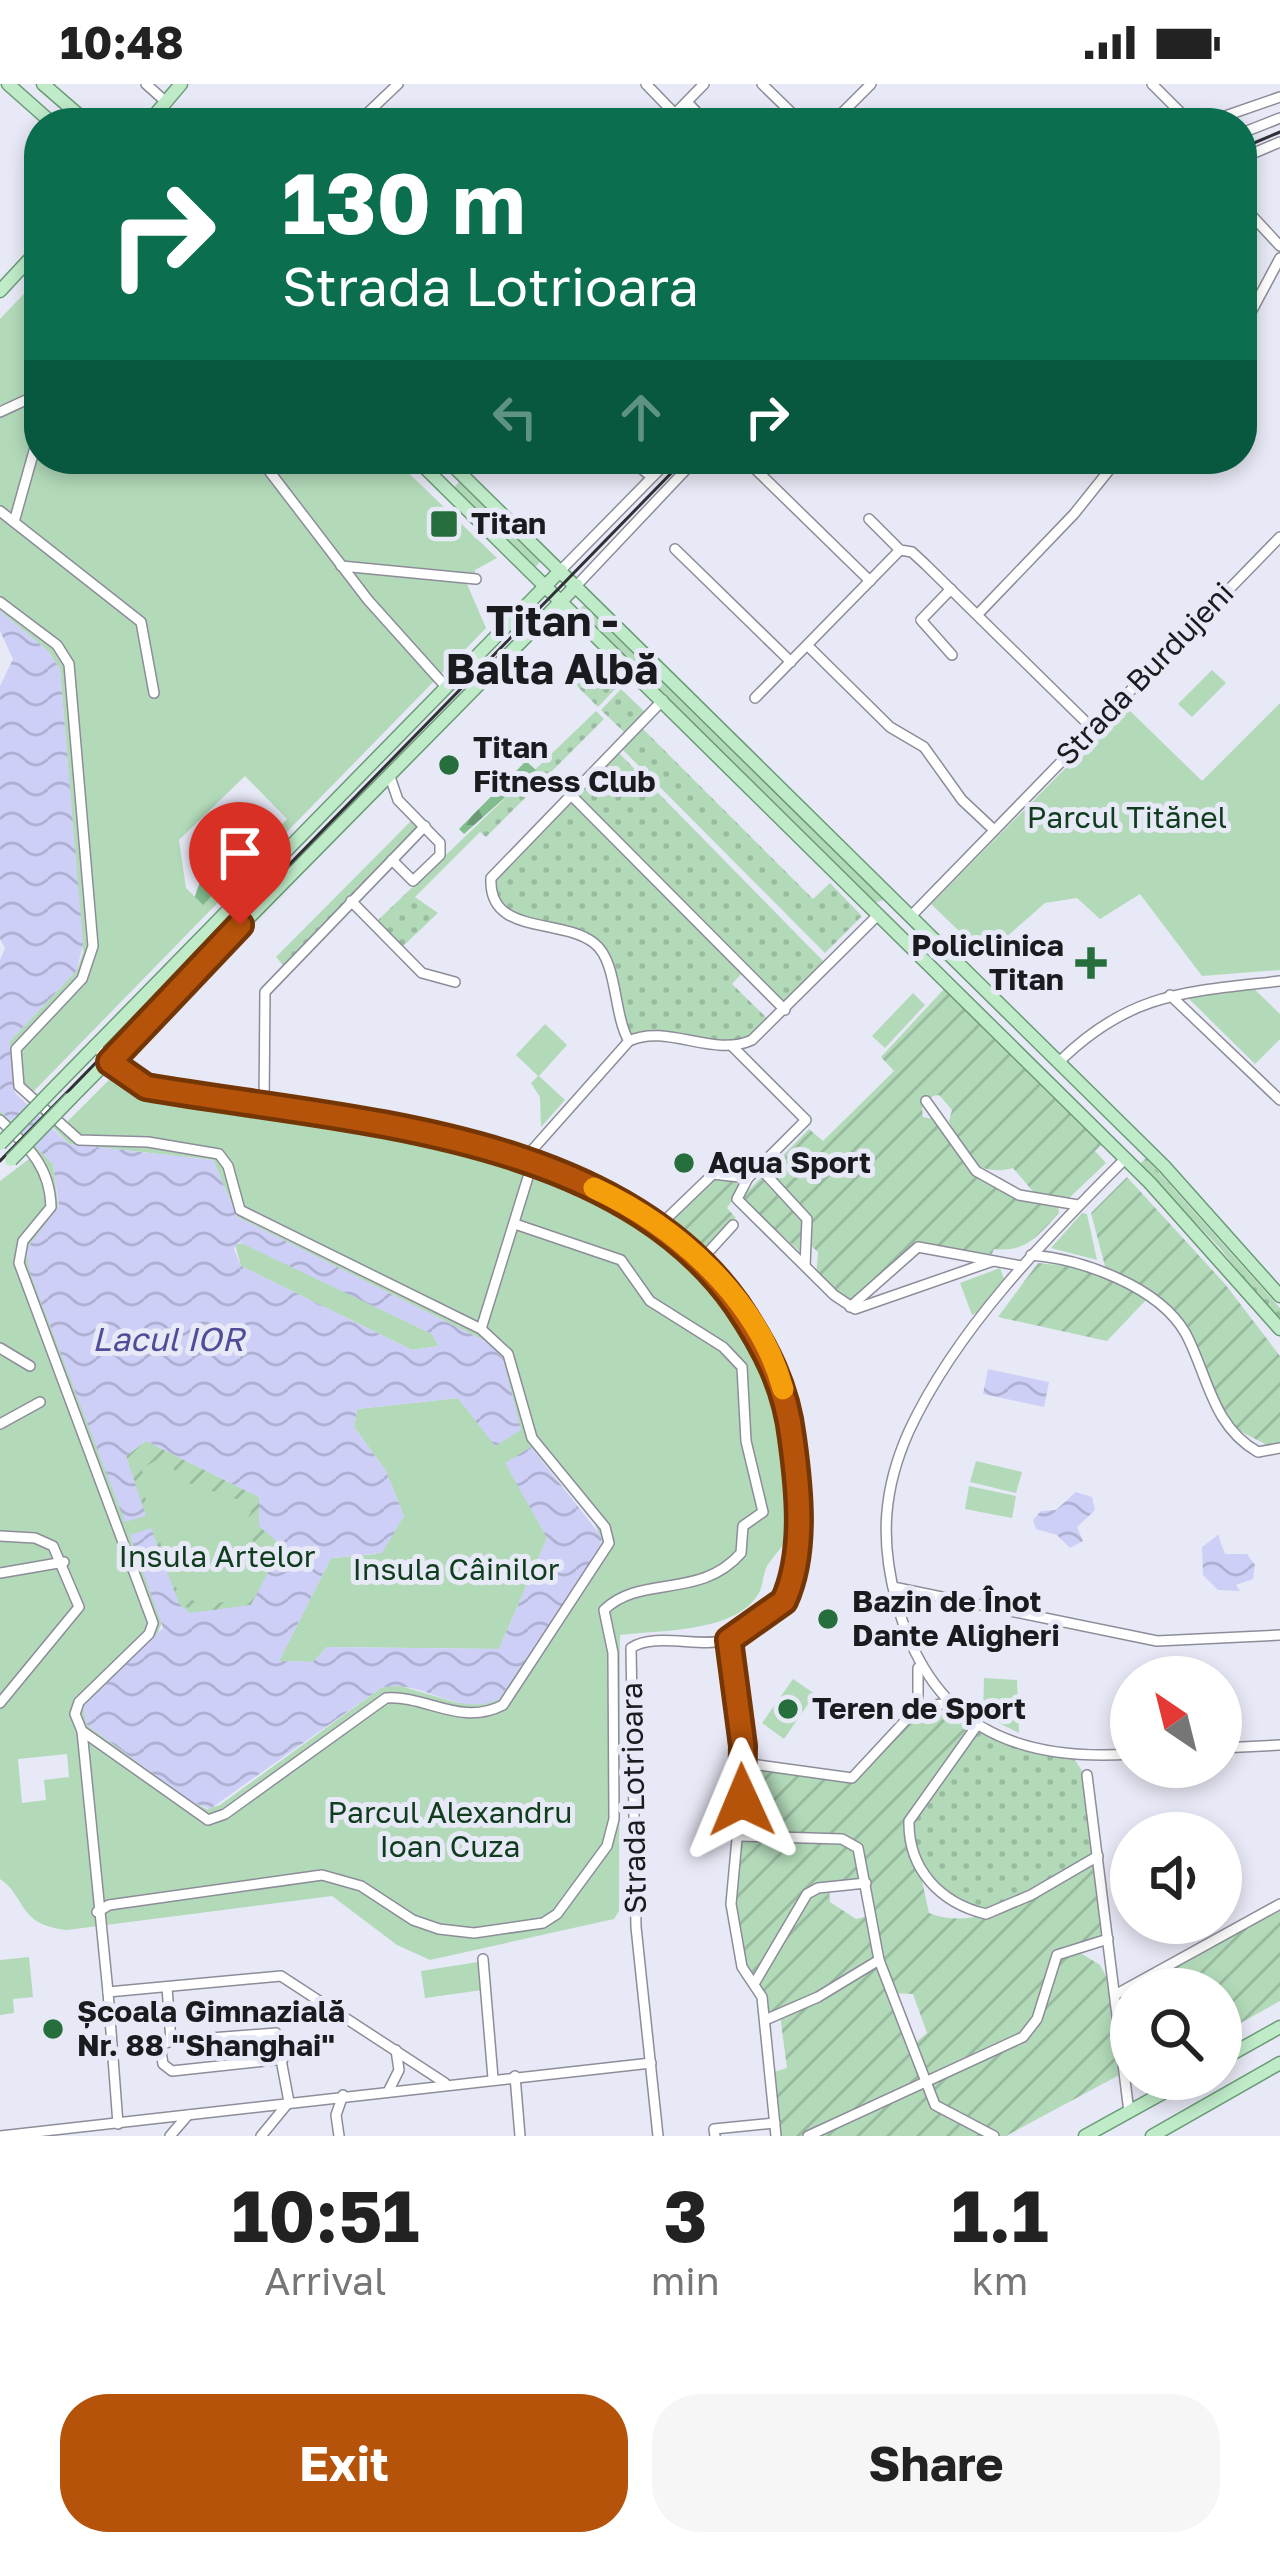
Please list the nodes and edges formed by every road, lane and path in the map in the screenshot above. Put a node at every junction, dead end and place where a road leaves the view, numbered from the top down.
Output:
1 (8, 84) edge
2 (43, 84) edge
3 (146, 84) edge
4 (182, 84) edge
5 (398, 84) edge
6 (646, 84) edge
7 (704, 84) edge
8 (762, 84) edge
9 (871, 84) edge
10 (1156, 85) edge
11 (1280, 98) edge
12 (61, 100) junction
13 (166, 102) junction
14 (687, 102) junction
15 (35, 108) edge
16 (56, 108) edge
17 (70, 108) edge
18 (161, 108) edge
19 (373, 108) edge
20 (671, 108) edge
21 (681, 108) edge
22 (693, 108) edge
23 (787, 108) edge
24 (847, 108) edge
25 (1177, 108) edge
26 (1250, 108) edge
27 (1257, 222) edge
28 (1280, 246) edge
29 (1280, 257) edge
30 (24, 265) edge
31 (0, 291) edge
32 (1257, 301) edge
33 (28, 474) edge
34 (271, 474) edge
35 (431, 474) edge
36 (462, 474) edge
37 (648, 474) edge
38 (655, 474) edge
39 (682, 474) edge
40 (761, 474) edge
41 (1106, 474) edge
42 (652, 477) junction
43 (0, 511) edge
44 (869, 519) dead end
45 (14, 523) junction
46 (1280, 537) edge
47 (675, 549) dead end
48 (900, 550) junction
49 (341, 566) junction
50 (561, 570) junction
51 (476, 579) dead end
52 (870, 581) junction
53 (577, 585) junction
54 (545, 586) junction
55 (951, 589) junction
56 (0, 602) edge
57 (562, 602) junction
58 (978, 614) junction
59 (808, 646) junction
60 (952, 655) dead end
61 (791, 662) junction
62 (447, 688) junction
63 (154, 693) dead end
64 (755, 698) dead end
65 (663, 700) junction
66 (1092, 728) junction
67 (388, 774) junction
68 (370, 792) junction
69 (571, 794) junction
70 (398, 800) junction
71 (425, 826) junction
72 (994, 830) junction
73 (392, 860) junction
74 (894, 899) junction
75 (351, 901) junction
76 (879, 914) junction
77 (911, 916) junction
78 (1280, 981) edge
79 (455, 982) dead end
80 (1170, 994) junction
81 (785, 1010) junction
82 (1017, 1020) junction
83 (1001, 1036) junction
84 (629, 1041) junction
85 (94, 1046) junction
86 (732, 1046) junction
87 (110, 1062) junction
88 (1059, 1062) junction
89 (1091, 1094) junction
90 (1280, 1100) edge
91 (926, 1101) dead end
92 (264, 1107) junction
93 (1075, 1109) junction
94 (0, 1120) edge
95 (1141, 1143) junction
96 (0, 1144) edge
97 (529, 1159) junction
98 (1125, 1159) junction
99 (5, 1165) edge
100 (760, 1167) junction
101 (748, 1178) junction
102 (1078, 1205) junction
103 (515, 1224) junction
104 (660, 1225) junction
105 (733, 1226) dead end
106 (1030, 1256) junction
107 (701, 1258) junction
108 (993, 1261) junction
109 (805, 1266) junction
110 (1021, 1266) junction
111 (1280, 1296) edge
112 (850, 1307) junction
113 (481, 1329) junction
114 (1280, 1329) edge
115 (0, 1348) edge
116 (30, 1366) dead end
117 (40, 1402) dead end
118 (0, 1424) edge
119 (1277, 1450) edge
120 (0, 1536) edge
121 (64, 1562) junction
122 (0, 1573) edge
123 (893, 1587) junction
124 (1280, 1635) edge
125 (729, 1640) junction
126 (919, 1667) junction
127 (950, 1702) junction
128 (0, 1703) edge
129 (918, 1707) junction
130 (977, 1724) junction
131 (82, 1732) junction
132 (1280, 1745) edge
133 (1242, 1747) edge
134 (1110, 1756) edge
135 (1086, 1759) junction
136 (744, 1763) junction
137 (741, 1836) junction
138 (1098, 1856) junction
139 (866, 1883) junction
140 (1280, 1904) edge
141 (97, 1912) junction
142 (1108, 1939) junction
143 (483, 1959) dead end
144 (879, 1960) junction
145 (1112, 1968) edge
146 (1164, 1968) edge
147 (754, 1984) junction
148 (166, 1987) junction
149 (108, 1992) junction
150 (765, 2020) junction
151 (1280, 2027) edge
152 (171, 2041) junction
153 (396, 2048) junction
154 (1242, 2048) edge
155 (283, 2060) junction
156 (651, 2062) junction
157 (1280, 2063) edge
158 (515, 2076) junction
159 (494, 2078) junction
160 (446, 2083) junction
161 (926, 2083) junction
162 (389, 2090) junction
163 (343, 2095) junction
164 (1128, 2100) edge
165 (1150, 2100) edge
166 (289, 2102) junction
167 (1129, 2112) junction
168 (188, 2115) junction
169 (118, 2123) junction
170 (775, 2123) junction
171 (76, 2132) edge
172 (0, 2136) edge
173 (170, 2136) edge
174 (261, 2136) edge
175 (339, 2136) edge
176 (520, 2136) edge
177 (658, 2136) edge
178 (715, 2136) edge
179 (776, 2136) edge
180 (808, 2136) edge
181 (994, 2136) edge
182 (1085, 2136) edge
183 (1152, 2136) edge

1 - 15 main road
2 - 12 main road
3 - 13 street
4 - 13 main road
5 - 19 street
6 - 20 street
7 - 14 street
8 - 23 street
9 - 24 street
10 - 25 street
11 - 26 street
12 - 16 main road
12 - 17 main road
13 - 18 main road
14 - 21 street
14 - 22 street
27 - 28 street
29 - 32 street
30 - 31 main road
33 - 45 street
34 - 49 street
35 - 54 main road
36 - 50 main road
37 - 42 street
38 - 42 street
39 - 53 street
40 - 52 street
41 - 58 street
42 - 50 street
43 - 45 street
44 - 48 street
45 - 63 street
46 - 66 street, Strada Burdujeni
47 - 61 street
48 - 52 street
48 - 55 street
49 - 51 street
49 - 62 street
50 - 53 main road
50 - 54 main road
52 - 59 street
53 - 57 main road
53 - 74 main road
54 - 57 main road
54 - 62 main road
55 - 58 street
55 - 60 street
56 - 113 street
57 - 65 main road
57 - 67 main road
58 - 66 street
59 - 61 street
59 - 72 street
61 - 64 street
62 - 85 main road
65 - 69 street
65 - 76 main road
66 - 72 street, Strada Burdujeni
67 - 68 main road
67 - 70 street
68 - 70 street
68 - 87 main road
69 - 81 street
69 - 84 street
70 - 71 street
71 - 73 street
71 - 73 street
72 - 77 street, Strada Burdujeni
73 - 75 street
74 - 76 main road
74 - 77 main road
75 - 79 street
75 - 92 street
76 - 81 street
76 - 83 main road
77 - 82 main road
78 - 80 street
80 - 88 street
80 - 90 street
81 - 86 street
82 - 83 main road
82 - 88 main road
83 - 93 main road
84 - 86 street
84 - 97 street
85 - 87 street
85 - 96 main road, bridge
86 - 100 street
87 - 92 street
87 - 99 main road, bridge
88 - 89 main road
89 - 93 main road
89 - 95 main road
91 - 102 street
92 - 97 street
93 - 98 main road
94 - 131 street
95 - 98 main road
95 - 111 main road
97 - 103 street
97 - 104 street
98 - 102 street
98 - 114 main road
100 - 101 street
100 - 109 street
101 - 104 street
101 - 109 street
102 - 106 street
103 - 113 street
103 - 141 street
104 - 107 street
105 - 107 street
106 - 110 street
106 - 119 street
107 - 125 street
108 - 110 street
108 - 112 street
108 - 112 street
109 - 112 street
110 - 123 street
113 - 131 street
115 - 116 street
117 - 118 street
120 - 121 street
121 - 122 street
121 - 128 street
123 - 124 street
123 - 126 street
125 - 136 street
125 - 156 street, Strada Lotrioara
126 - 127 street
126 - 129 street
127 - 129 street
127 - 130 street
129 - 136 street
130 - 135 street
130 - 138 street
131 - 141 street
132 - 133 street
134 - 135 street
135 - 138 street
136 - 137 street
137 - 139 street
137 - 147 street
138 - 142 street
139 - 144 street
139 - 147 street
140 - 146 street
141 - 149 street
142 - 145 street
142 - 161 street
143 - 159 street
144 - 150 street
144 - 161 street
147 - 150 street
148 - 149 street
148 - 152 street
148 - 153 street
149 - 169 street
150 - 170 street
151 - 154 main road
152 - 155 street
152 - 155 street
153 - 160 street
153 - 162 street
155 - 166 street
156 - 158 street
156 - 177 street
157 - 183 main road
158 - 159 street
158 - 176 street
159 - 160 street
160 - 162 street
161 - 180 street
161 - 181 street
162 - 163 street
163 - 166 street
163 - 175 street
164 - 167 street
165 - 167 main road
166 - 168 street
166 - 174 street
167 - 182 main road
168 - 169 street
168 - 173 street
169 - 171 street
170 - 178 street
170 - 179 street
171 - 172 street

